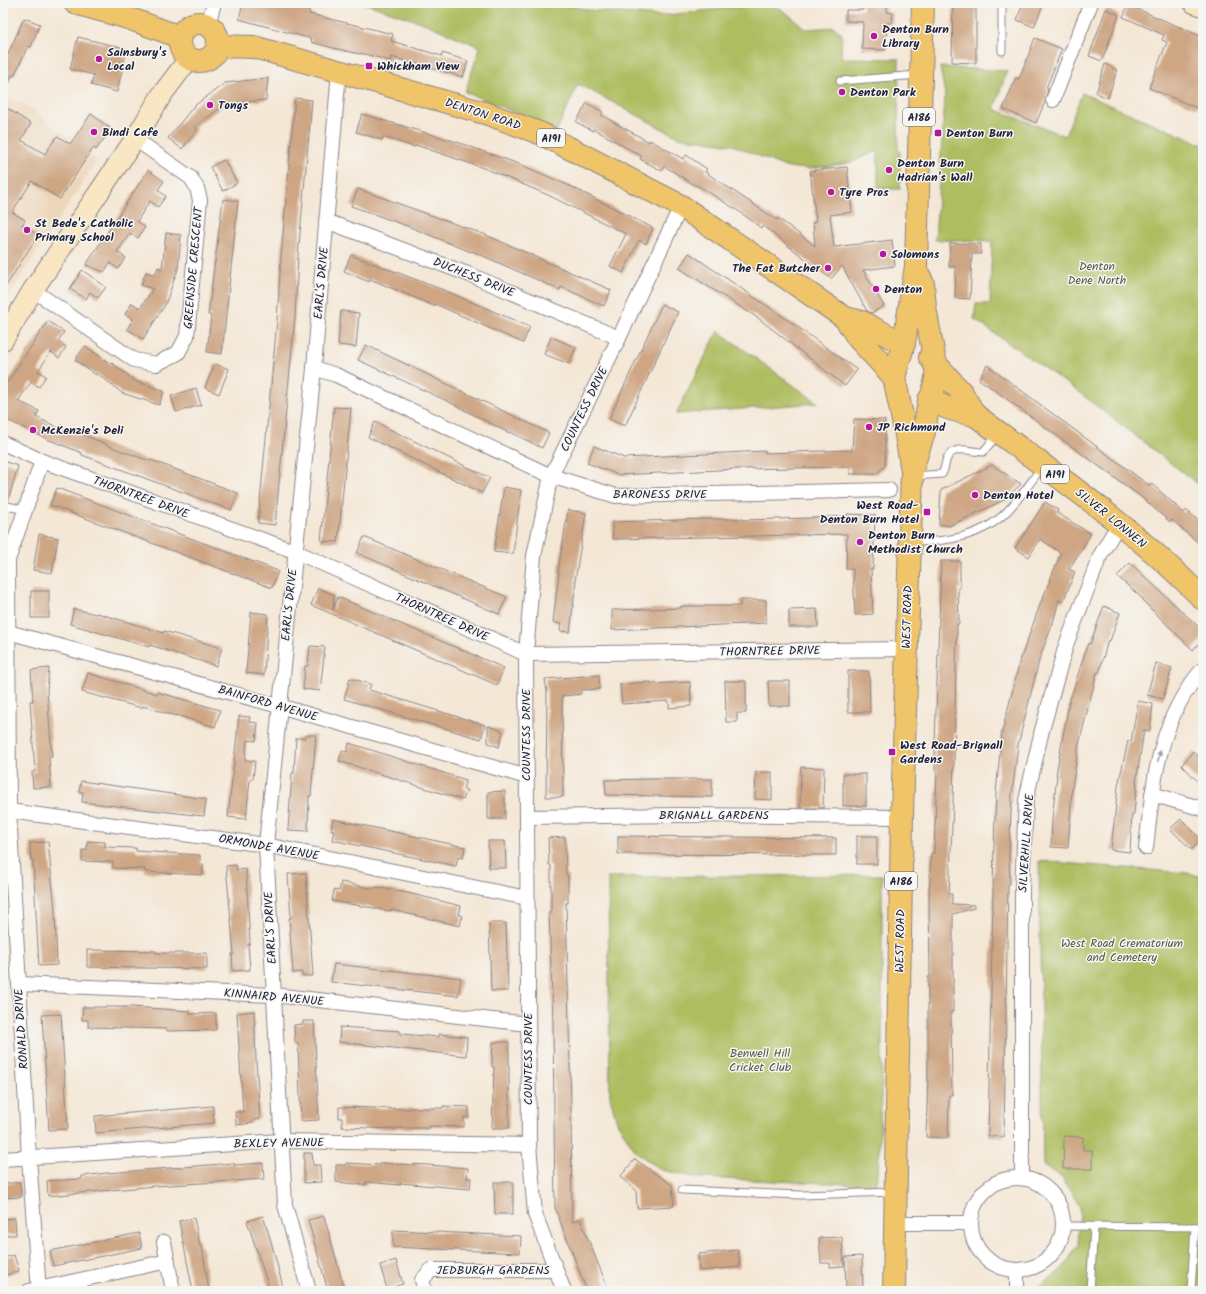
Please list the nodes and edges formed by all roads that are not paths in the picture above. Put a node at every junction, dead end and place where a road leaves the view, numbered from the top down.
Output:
1 (75, 3) edge
2 (214, 3) edge
3 (922, 3) edge
4 (1002, 3) edge
5 (1091, 3) edge
6 (1194, 3) edge
7 (1203, 6) edge
8 (208, 25) junction
9 (180, 37) junction
10 (219, 46) junction
11 (1002, 51) dead end
12 (188, 60) junction
13 (339, 71) junction
14 (919, 75) junction
15 (840, 81) dead end
16 (1053, 100) dead end
17 (135, 139) junction
18 (681, 206) junction
19 (326, 221) junction
20 (33, 290) junction
21 (916, 312) junction
22 (619, 338) junction
23 (870, 338) junction
24 (3, 340) edge
25 (903, 343) junction
26 (935, 363) junction
27 (314, 368) junction
28 (894, 378) junction
29 (930, 400) junction
30 (965, 407) junction
31 (999, 432) junction
32 (915, 434) junction
33 (3, 443) edge
34 (42, 461) junction
35 (1043, 465) junction
36 (912, 473) junction
37 (550, 476) junction
38 (889, 490) dead end
39 (3, 505) edge
40 (25, 510) junction
41 (1119, 523) junction
42 (910, 542) junction
43 (294, 551) junction
44 (1203, 599) edge
45 (8, 632) junction
46 (906, 649) junction
47 (526, 654) junction
48 (1203, 669) edge
49 (279, 706) junction
50 (527, 777) junction
51 (1152, 794) junction
52 (1203, 809) edge
53 (8, 811) junction
54 (527, 817) junction
55 (902, 817) junction
56 (266, 845) junction
57 (1146, 848) dead end
58 (527, 898) junction
59 (18, 984) junction
60 (274, 995) junction
61 (528, 1024) junction
62 (281, 1141) junction
63 (529, 1145) junction
64 (29, 1158) junction
65 (3, 1159) edge
66 (1022, 1178) junction
67 (682, 1190) dead end
68 (896, 1192) junction
69 (896, 1223) junction
70 (970, 1223) junction
71 (1063, 1226) junction
72 (1094, 1226) junction
73 (1195, 1227) junction
74 (1203, 1227) edge
75 (164, 1242) dead end
76 (168, 1261) junction
77 (556, 1270) junction
78 (1017, 1271) junction
79 (36, 1290) edge
80 (173, 1291) edge
81 (309, 1291) edge
82 (426, 1291) edge
83 (564, 1291) edge
84 (894, 1291) edge
85 (1017, 1291) edge
86 (1090, 1291) edge
87 (1191, 1291) edge

1 - 9 main road
2 - 8 street
3 - 14 main road, A186
4 - 11 lane
5 - 16 street
6 - 7 main road
8 - 9 main road
8 - 10 main road
9 - 12 main road
10 - 12 main road
10 - 13 main road, DENTON ROAD / A191
12 - 17 main road
13 - 18 main road, DENTON ROAD / A191
13 - 19 street, EARL'S DRIVE
14 - 15 lane
14 - 21 main road, A186
17 - 20 main road
17 - 20 street, GREENSIDE CRESCENT
18 - 22 street, COUNTESS DRIVE
18 - 23 main road, DENTON ROAD / A191
19 - 22 street, DUCHESS DRIVE
19 - 27 street, EARL'S DRIVE
20 - 24 main road
21 - 23 main road
21 - 25 main road, A186
21 - 26 main road, A186
21 - 30 main road
22 - 37 street, COUNTESS DRIVE
23 - 25 main road, DENTON ROAD / A191
23 - 28 main road, DENTON ROAD / A191
23 - 32 main road
25 - 26 main road, A191
25 - 28 main road, A186
26 - 29 main road, A186
26 - 30 main road, SILVER LONNEN / A191
27 - 37 street, BARONESS DRIVE
27 - 43 street, EARL'S DRIVE
28 - 29 main road, A191
28 - 32 main road, WEST ROAD / A186
29 - 30 main road, SILVER LONNEN / A191
29 - 32 main road, WEST ROAD / A186
30 - 31 main road, SILVER LONNEN / A191
30 - 32 main road
31 - 35 main road, SILVER LONNEN / A191
31 - 36 lane
32 - 36 main road, WEST ROAD / A186
33 - 34 street, THORNTREE DRIVE
34 - 40 street, RONALD DRIVE
34 - 43 street, THORNTREE DRIVE
35 - 41 main road, SILVER LONNEN / A191
35 - 42 lane
36 - 42 main road, WEST ROAD / A186
37 - 38 street, BARONESS DRIVE
37 - 47 street, COUNTESS DRIVE
39 - 40 lane
40 - 45 street, RONALD DRIVE
41 - 44 main road, SILVER LONNEN / A191
41 - 66 street, SILVERHILL DRIVE
42 - 46 main road, WEST ROAD / A186
43 - 47 street, THORNTREE DRIVE
43 - 49 street, EARL'S DRIVE
45 - 49 street, BAINFORD AVENUE
45 - 53 street, RONALD DRIVE
46 - 47 street, THORNTREE DRIVE
46 - 55 main road, WEST ROAD / A186
47 - 50 street, COUNTESS DRIVE
51 -> 48 street
49 - 50 street, BAINFORD AVENUE
49 - 56 street, EARL'S DRIVE
50 - 54 street, COUNTESS DRIVE
51 - 52 street
51 - 57 street
53 - 56 street, ORMONDE AVENUE
53 - 59 street, RONALD DRIVE
54 - 55 street, BRIGNALL GARDENS
54 - 58 street, COUNTESS DRIVE
55 - 68 main road, WEST ROAD / A186
56 - 58 street, ORMONDE AVENUE
56 - 60 street, EARL'S DRIVE
58 - 61 street, COUNTESS DRIVE
59 - 60 street, KINNAIRD AVENUE
59 - 64 street, RONALD DRIVE
60 - 61 street, KINNAIRD AVENUE
60 - 62 street, EARL'S DRIVE
61 - 63 street, COUNTESS DRIVE
62 - 63 street, BEXLEY AVENUE
62 - 64 street, BEXLEY AVENUE
62 - 81 street, EARL'S DRIVE
63 - 77 street, COUNTESS DRIVE
64 - 65 street, BEXLEY AVENUE
64 - 79 street, RONALD DRIVE
66 - 70 street
66 - 71 street
67 - 68 lane
68 - 69 main road, WEST ROAD / A186
69 - 70 street
69 - 84 main road, WEST ROAD / A186
70 - 78 street
71 - 72 lane
71 - 78 street
72 - 73 lane
72 - 86 lane
73 - 74 lane
73 - 87 lane
75 - 76 street
76 - 79 street
76 - 80 street
77 - 82 street, JEDBURGH GARDENS
77 - 83 street, COUNTESS DRIVE
78 - 85 street

